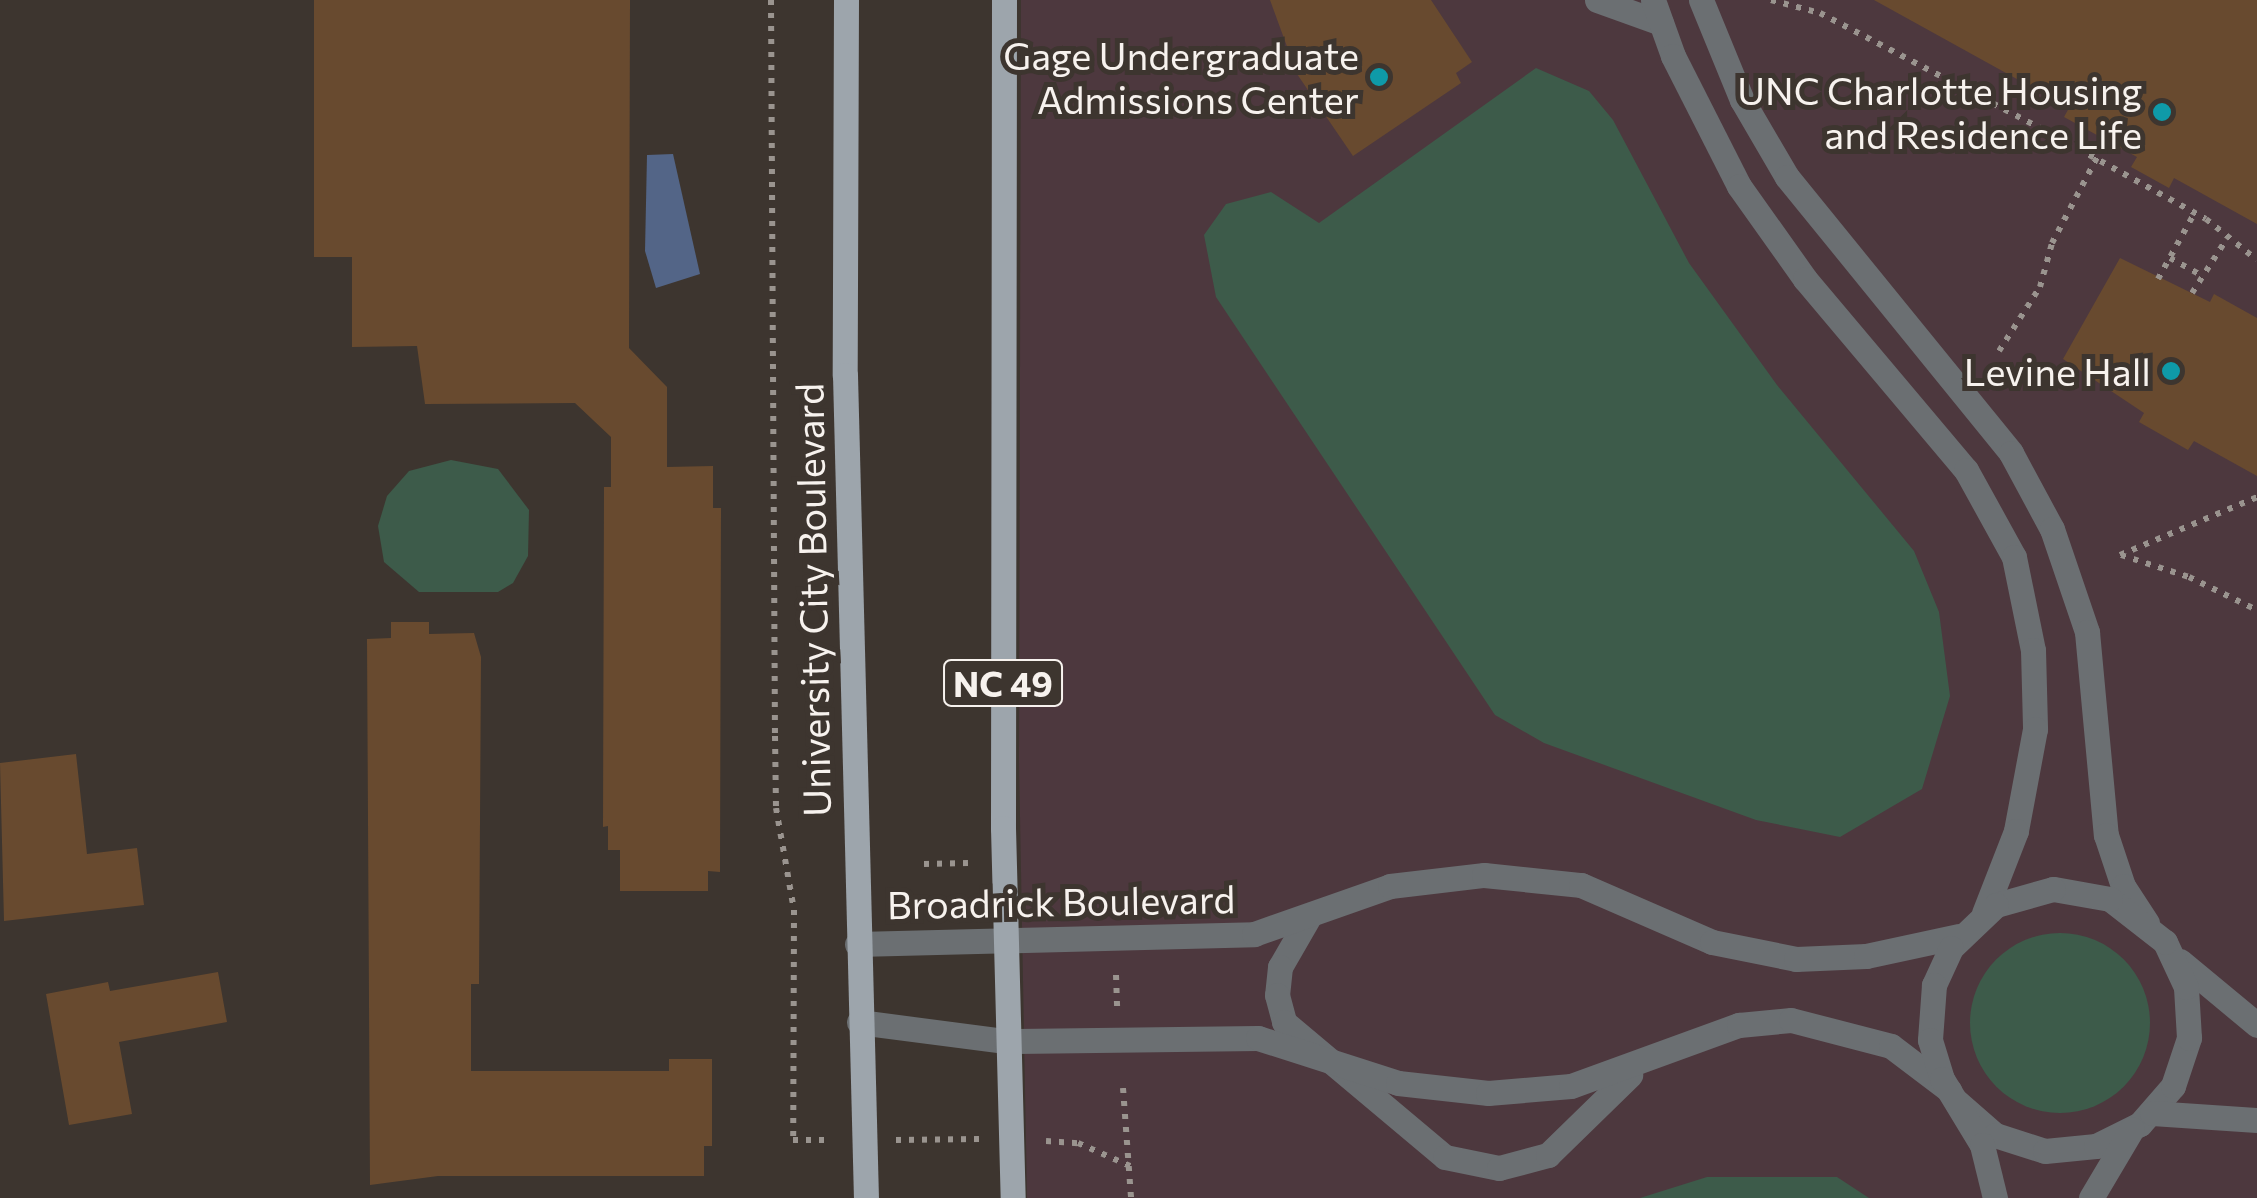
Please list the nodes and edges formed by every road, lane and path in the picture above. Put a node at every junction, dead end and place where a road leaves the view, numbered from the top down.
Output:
1 (771, 0) edge
2 (846, 0) edge
3 (1004, 0) edge
4 (1597, 0) edge
5 (1701, 0) edge
6 (1771, 0) edge
7 (1657, 12) edge
8 (2106, 140) dead end
9 (2096, 160) junction
10 (2195, 212) junction
11 (2226, 240) junction
12 (2170, 258) junction
13 (2257, 260) edge
14 (2201, 275) junction
15 (2158, 279) dead end
16 (2192, 292) dead end
17 (1999, 350) dead end
18 (2257, 497) edge
19 (2257, 610) edge
20 (968, 863) dead end
21 (924, 864) dead end
22 (1984, 914) junction
23 (1310, 915) junction
24 (2147, 922) junction
25 (1959, 936) junction
26 (1006, 939) junction
27 (857, 944) junction
28 (2174, 956) junction
29 (1116, 974) dead end
30 (1118, 1009) dead end
31 (858, 1022) junction
32 (2257, 1025) edge
33 (1006, 1041) junction
34 (1319, 1055) junction
35 (1654, 1060) junction
36 (1123, 1088) dead end
37 (1952, 1096) junction
38 (2257, 1120) edge
39 (2142, 1121) junction
40 (954, 1139) dead end
41 (820, 1140) dead end
42 (916, 1140) dead end
43 (1078, 1143) dead end
44 (1130, 1166) junction
45 (866, 1198) edge
46 (1014, 1198) edge
47 (1131, 1198) edge
48 (1995, 1198) edge
49 (2091, 1198) edge

1 - 41 path
2 - 27 main road, University City Boulevard
3 - 26 main road, NC 49
4 - 7 street
5 - 24 street
6 - 9 path
7 - 22 street
8 - 9 path
9 - 10 path
9 - 17 path
10 - 11 path
10 - 12 path
11 - 13 path
11 - 14 path
12 - 14 path
12 - 15 path
14 - 16 path
18 - 19 path
20 - 21 path
22 - 24 street
22 - 25 street
23 - 25 street, Broadrick Boulevard
23 - 26 street, Broadrick Boulevard
23 - 34 street
24 - 28 street
25 - 37 street
26 - 27 street, Broadrick Boulevard
26 - 33 main road, NC 49
27 - 31 main road, University City Boulevard
28 - 32 street
28 - 39 street
29 - 30 path
31 - 33 street
31 - 45 main road, University City Boulevard
33 - 34 street
33 - 46 main road, NC 49
34 - 35 street
34 - 35 street
35 - 37 street
36 - 44 path
37 - 39 street
37 - 48 street
38 - 39 street
39 - 49 street
40 - 42 path
43 - 44 path
44 - 47 path

